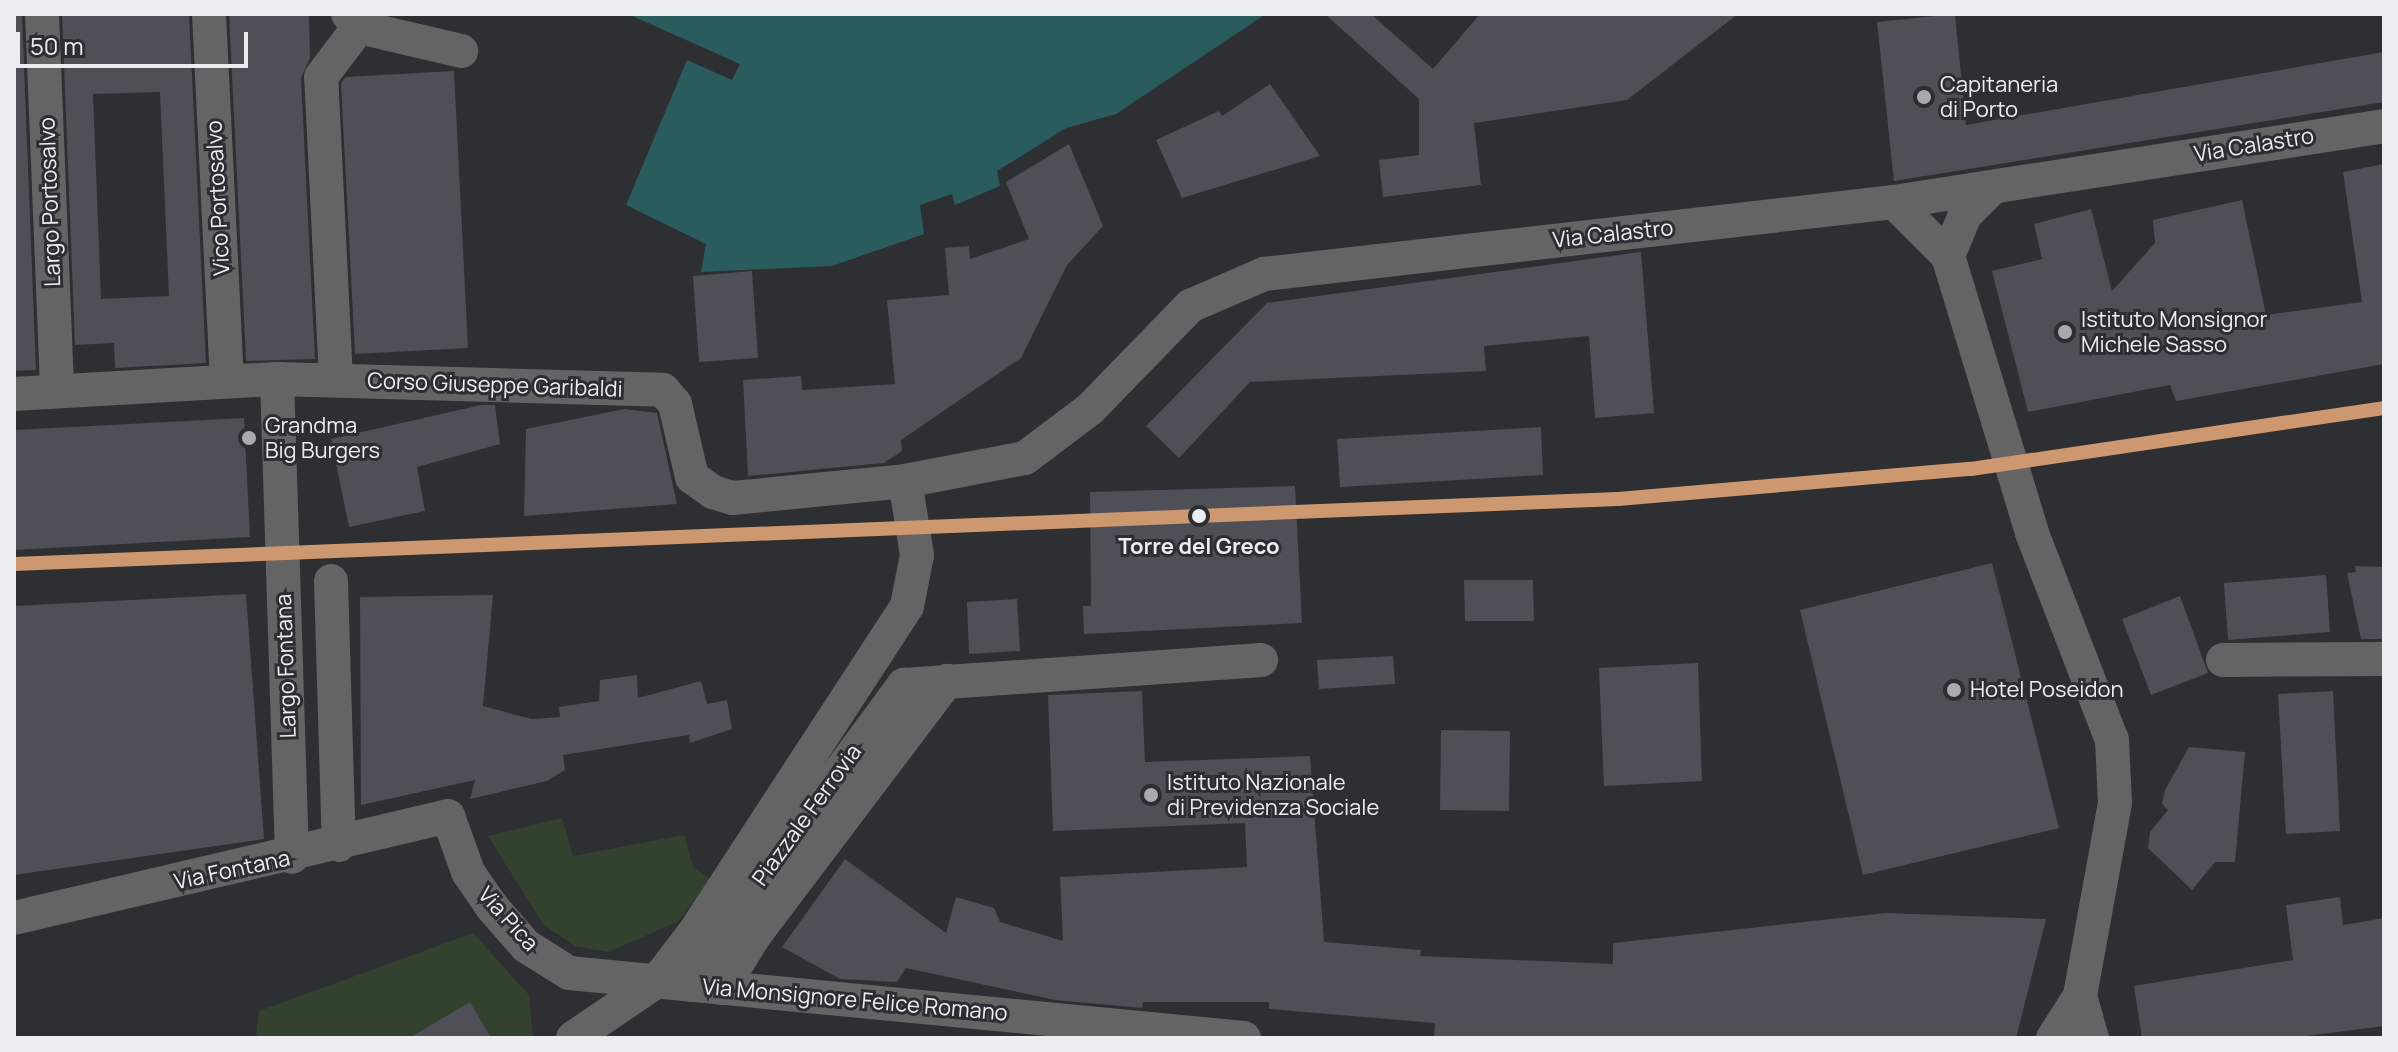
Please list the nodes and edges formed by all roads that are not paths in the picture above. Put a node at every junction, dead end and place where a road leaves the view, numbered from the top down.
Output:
1 (42, 14) edge
2 (209, 14) edge
3 (353, 21) edge
4 (461, 51) dead end
5 (2384, 126) edge
6 (1993, 187) junction
7 (1894, 202) junction
8 (1948, 256) junction
9 (277, 379) junction
10 (336, 380) junction
11 (227, 381) junction
12 (57, 390) junction
13 (14, 394) edge
14 (909, 492) junction
15 (331, 581) dead end
16 (2384, 659) edge
17 (1261, 660) dead end
18 (2223, 660) dead end
19 (448, 816) joint
20 (339, 845) junction
21 (292, 857) junction
22 (14, 918) edge
23 (657, 981) junction
24 (706, 986) junction
25 (2080, 996) junction
26 (573, 1038) edge
27 (1244, 1038) edge
28 (2053, 1038) edge
29 (2092, 1038) edge

1 - 12 street, Largo Portosalvo
2 - 11 street, Vico Portosalvo
3 - 4 street
3 - 10 street
5 - 6 street, Via Calastro
6 - 7 street, Via Calastro
6 - 8 street
7 - 8 street
7 - 14 street, Via Calastro
8 - 25 street
9 - 10 street, Corso Giuseppe Garibaldi
9 - 11 street, Corso Giuseppe Garibaldi
9 - 21 street, Largo Fontana
10 - 14 street, Corso Giuseppe Garibaldi
11 - 12 street, Corso Giuseppe Garibaldi
12 - 13 street, Corso Giuseppe Garibaldi
14 - 23 street
15 - 20 street
16 - 18 street
17 - 24 street, Piazzale Ferrovia
19 - 20 street, Via Fontana
19 - 23 street, Via Pica
20 - 21 street, Via Fontana
21 - 22 street, Via Fontana
23 - 24 street, Via Monsignore Felice Romano
23 - 26 street
24 - 27 street, Via Monsignore Felice Romano
25 - 28 street
25 - 29 street

